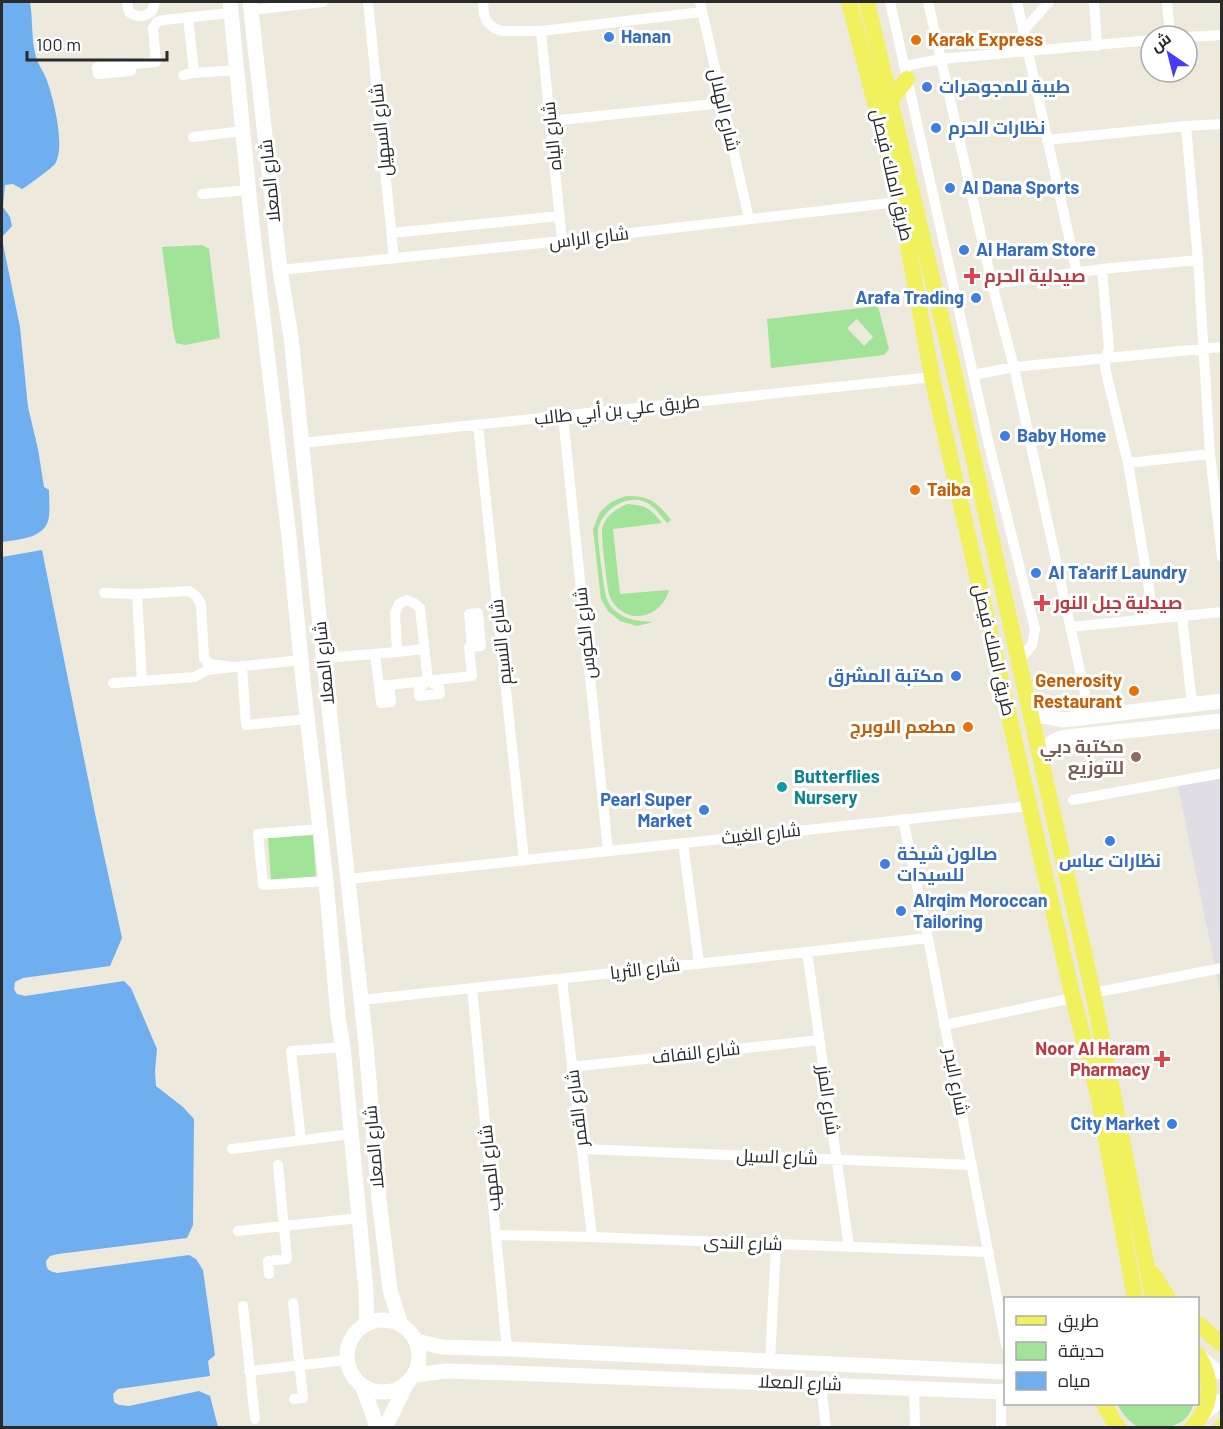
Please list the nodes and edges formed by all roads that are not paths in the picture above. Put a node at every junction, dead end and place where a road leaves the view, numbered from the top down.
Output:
1 (127, 2) edge
2 (323, 2) edge
3 (368, 2) edge
4 (483, 2) edge
5 (849, 2) edge
6 (867, 2) edge
7 (890, 2) edge
8 (928, 2) edge
9 (1017, 2) edge
10 (1049, 2) edge
11 (1094, 2) edge
12 (1167, 2) edge
13 (250, 5) edge
14 (230, 7) edge
15 (701, 7) edge
16 (154, 15) edge
17 (188, 17) junction
18 (1169, 24) edge
19 (541, 31) junction
20 (1023, 31) junction
21 (1221, 35) edge
22 (1199, 36) edge
23 (1139, 41) edge
24 (1097, 46) junction
25 (1028, 52) junction
26 (942, 59) junction
27 (130, 63) dead end
28 (236, 63) junction
29 (906, 73) junction
30 (891, 99) junction
31 (723, 103) junction
32 (550, 121) junction
33 (1221, 124) edge
34 (1186, 126) junction
35 (243, 131) junction
36 (193, 136) dead end
37 (1047, 140) junction
38 (249, 190) junction
39 (271, 192) junction
40 (202, 194) dead end
41 (898, 202) junction
42 (560, 216) junction
43 (748, 219) junction
44 (392, 233) junction
45 (562, 241) junction
46 (394, 259) junction
47 (1198, 261) junction
48 (1102, 269) junction
49 (280, 270) junction
50 (1077, 273) junction
51 (992, 284) junction
52 (1221, 346) edge
53 (1203, 349) junction
54 (950, 354) junction
55 (1106, 358) junction
56 (1014, 367) junction
57 (973, 375) junction
58 (932, 377) junction
59 (563, 416) junction
60 (478, 425) junction
61 (302, 443) junction
62 (278, 445) junction
63 (1210, 454) junction
64 (1128, 463) junction
65 (313, 555) junction
66 (1221, 557) edge
67 (104, 593) dead end
68 (137, 594) junction
69 (1221, 612) edge
70 (1182, 616) junction
71 (1154, 619) junction
72 (1070, 627) junction
73 (472, 647) dead end
74 (424, 649) junction
75 (397, 652) junction
76 (375, 654) junction
77 (324, 658) junction
78 (301, 660) junction
79 (1018, 662) junction
80 (238, 667) junction
81 (142, 681) junction
82 (428, 681) junction
83 (113, 683) dead end
84 (1221, 701) edge
85 (1192, 704) junction
86 (1164, 708) junction
87 (1029, 709) junction
88 (1090, 717) junction
89 (308, 719) junction
90 (1221, 721) edge
91 (1165, 727) junction
92 (1040, 758) junction
93 (1221, 773) edge
94 (1073, 800) dead end
95 (1030, 806) junction
96 (903, 819) junction
97 (319, 829) junction
98 (683, 843) junction
99 (608, 851) junction
100 (524, 860) junction
101 (348, 879) junction
102 (326, 881) junction
103 (928, 938) junction
104 (807, 952) junction
105 (699, 963) junction
106 (1221, 968) edge
107 (562, 979) junction
108 (472, 988) junction
109 (1093, 993) junction
110 (1073, 998) junction
111 (361, 1000) junction
112 (944, 1025) junction
113 (819, 1040) junction
114 (343, 1047) junction
115 (572, 1066) junction
116 (351, 1134) junction
117 (301, 1140) junction
118 (232, 1149) dead end
119 (582, 1149) junction
120 (836, 1160) junction
121 (278, 1165) dead end
122 (972, 1165) junction
123 (359, 1218) junction
124 (284, 1226) junction
125 (238, 1231) dead end
126 (496, 1235) junction
127 (592, 1237) junction
128 (776, 1244) junction
129 (849, 1247) junction
130 (989, 1252) junction
131 (1146, 1259) junction
132 (269, 1274) dead end
133 (1135, 1297) edge
134 (1153, 1297) edge
135 (1166, 1297) edge
136 (293, 1303) dead end
137 (243, 1306) dead end
138 (367, 1324) junction
139 (401, 1324) junction
140 (1199, 1326) edge
141 (1004, 1339) edge
142 (416, 1341) junction
143 (1221, 1344) edge
144 (507, 1349) junction
145 (1199, 1357) edge
146 (1199, 1358) edge
147 (347, 1360) junction
148 (770, 1361) junction
149 (299, 1365) junction
150 (249, 1371) junction
151 (1004, 1372) edge
152 (1221, 1372) edge
153 (411, 1379) junction
154 (821, 1384) junction
155 (362, 1386) junction
156 (914, 1388) junction
157 (1003, 1392) edge
158 (294, 1399) dead end
159 (1221, 1401) edge
160 (1096, 1405) edge
161 (1105, 1405) edge
162 (255, 1419) dead end
163 (1116, 1425) edge
164 (1195, 1425) edge
165 (376, 1428) edge
166 (385, 1428) edge
167 (826, 1428) edge
168 (915, 1428) edge
169 (1001, 1428) edge

1 - 16 street
2 - 13 street
3 - 44 street, شارع السهيل
4 - 19 street
5 - 41 main road, طريق الملك فيصل
6 - 30 main road, طريق الملك فيصل
7 - 29 street
8 - 26 street
9 - 20 street
10 - 20 street
11 - 24 street
12 - 18 street
13 - 39 street, شارع المعلا
14 - 17 street
14 - 28 street, شارع المعلا
15 - 19 street
15 - 31 street, شارع الهلال
16 - 17 street
16 - 27 street
17 - 28 street
19 - 32 street, شارع الياه
20 - 25 street
21 - 22 street
23 - 24 street
24 - 25 street
25 - 26 street
25 - 37 street
26 - 29 street
26 - 51 street
28 - 35 street, شارع المعلا
28 - 39 street
29 - 30 main road
29 - 57 street
30 - 54 main road, طريق الملك فيصل
31 - 32 street
31 - 43 street, شارع الهلال
32 - 42 street, شارع الياه
33 - 34 street
34 - 37 street
34 - 47 street
35 - 36 street
35 - 38 street, شارع المعلا
37 - 50 street
38 - 40 street
38 - 62 street, شارع المعلا
39 - 49 street, شارع المعلا
41 - 43 street, شارع الراس
41 - 54 main road
41 - 58 main road, طريق الملك فيصل
42 - 44 street
42 - 45 street, شارع الياه
43 - 45 street, شارع الراس
44 - 46 street, شارع السهيل
45 - 46 street, شارع الراس
46 - 49 street, شارع الراس
47 - 48 street
47 - 53 street
48 - 50 street
48 - 55 street
49 - 61 street, شارع المعلا
50 - 51 street
51 - 56 street
52 - 53 street
53 - 55 street
53 - 63 street
54 - 79 main road, طريق الملك فيصل
55 - 56 street
55 - 64 street
56 - 57 street
56 - 72 street
57 - 79 street
58 - 59 street, طريق علي بن أبي طالب
58 - 95 main road, طريق الملك فيصل
59 - 60 street, طريق علي بن أبي طالب
59 - 99 street, شارع الكوس
60 - 61 street, طريق علي بن أبي طالب
60 - 100 street, شارع النسيم
61 - 65 street, شارع المعلا
62 - 65 street
62 - 78 street, شارع المعلا
63 - 64 street
63 - 66 street
64 - 71 street
65 - 77 street, شارع المعلا
67 - 68 street
68 - 80 street
68 - 81 street
69 - 70 street
70 - 71 street
70 - 85 street
71 - 72 street
72 - 88 street
73 - 82 street
74 - 75 street
74 - 75 street
74 - 82 street
75 - 76 street
76 - 77 street
76 - 82 street
77 - 78 street
77 - 101 street, شارع المعلا
78 - 80 street
78 - 89 street, شارع المعلا
79 - 87 main road, طريق الملك فيصل
80 - 81 street
80 - 89 street
81 - 83 street
84 - 85 street
85 - 86 street
86 - 88 street
86 - 91 street
87 - 88 street
87 - 92 main road, طريق الملك فيصل
89 - 97 street, شارع المعلا
90 - 91 street
91 - 92 street
92 - 109 main road, طريق الملك فيصل
93 - 94 street
95 - 96 street, شارع الغيث
95 - 110 main road, طريق الملك فيصل
96 - 98 street, شارع الغيث
96 - 103 street, شارع البدر
97 - 102 street, شارع المعلا
97 - 102 street
98 - 99 street, شارع الغيث
98 - 105 street
99 - 100 street, شارع الغيث
100 - 101 street, شارع الغيث
101 - 111 street, شارع المعلا
102 - 114 street, شارع المعلا
103 - 104 street, شارع الثريا
103 - 112 street, شارع البدر
104 - 105 street, شارع الثريا
104 - 113 street, شارع المزر
105 - 107 street, شارع الثريا
106 - 109 street
107 - 108 street, شارع الثريا
107 - 115 street, شارع القمر
108 - 111 street, شارع الثريا
108 - 126 street, شارع المهب
109 - 131 main road, طريق الملك فيصل
110 - 112 street
110 - 133 main road, طريق الملك فيصل
111 - 139 street, شارع المعلا
112 - 122 street, شارع البدر
113 - 115 street, شارع النفاف
113 - 120 street, شارع المزر
114 - 116 street, شارع المعلا
114 - 117 street
115 - 119 street, شارع القمر
116 - 117 street
116 - 123 street, شارع المعلا
117 - 118 street
119 - 120 street, شارع السيل
119 - 127 street, شارع القمر
120 - 122 street, شارع السيل
120 - 129 street, شارع المزر
121 - 124 street
122 - 130 street, شارع البدر
123 - 124 street
123 - 138 street, شارع المعلا
124 - 125 street
124 - 132 street
126 - 127 street, شارع الندى
126 - 144 street, شارع المهب
127 - 128 street, شارع الندى
128 - 129 street, شارع الندى
128 - 148 street
129 - 130 street, شارع الندى
130 - 141 street, شارع البدر
131 - 134 main road, طريق الملك فيصل
131 - 135 main road
136 - 149 street
137 - 150 street
138 - 139 street
138 - 147 street
139 - 142 street
140 - 143 main road
142 - 144 street, شارع المعلا
142 - 153 street
144 - 148 street, شارع المعلا
145 - 152 street
146 - 164 main road
147 - 149 street
147 - 155 street
148 - 151 street, شارع المعلا
149 - 150 street
149 - 158 street
150 - 162 street
153 - 154 street, شارع المعلا
153 - 155 street
153 - 166 street
154 - 156 street, شارع المعلا
154 - 167 street
155 - 165 street
156 - 157 street, شارع المعلا
156 - 168 street
157 - 169 street
159 - 164 street
160 - 163 street
161 - 163 main road

